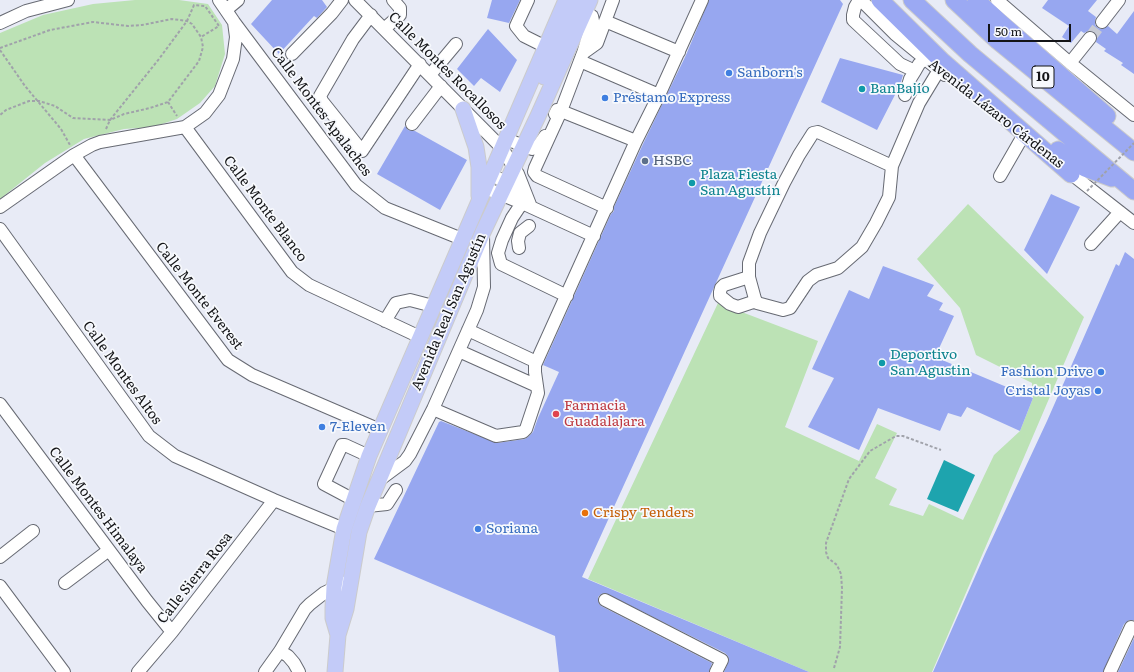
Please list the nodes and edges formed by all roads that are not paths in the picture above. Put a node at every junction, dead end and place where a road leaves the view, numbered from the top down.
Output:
1 (68, 0) edge
2 (219, 0) edge
3 (238, 0) edge
4 (342, 0) edge
5 (355, 0) edge
6 (393, 0) edge
7 (528, 0) edge
8 (566, 0) edge
9 (613, 0) edge
10 (702, 0) edge
11 (860, 0) edge
12 (880, 0) edge
13 (895, 0) edge
14 (912, 0) edge
15 (954, 0) edge
16 (976, 0) edge
17 (997, 0) edge
18 (1119, 0) edge
19 (584, 4) edge
20 (226, 10) junction
21 (370, 15) junction
22 (605, 21) junction
23 (234, 22) junction
24 (1102, 22) tunnel mouth
25 (0, 23) edge
26 (384, 29) junction
27 (1090, 38) tunnel mouth
28 (456, 44) dead end
29 (546, 47) junction
30 (679, 52) junction
31 (292, 54) dead end
32 (970, 54) junction
33 (582, 57) junction
34 (925, 58) junction
35 (1070, 63) junction
36 (420, 64) junction
37 (939, 70) junction
38 (915, 71) junction
39 (430, 75) junction
40 (441, 86) junction
41 (659, 95) junction
42 (905, 95) dead end
43 (986, 99) junction
44 (463, 109) junction
45 (1132, 109) edge
46 (561, 110) junction
47 (412, 124) dead end
48 (184, 127) junction
49 (1023, 136) junction
50 (1134, 140) edge
51 (636, 141) junction
52 (504, 144) junction
53 (522, 146) junction
54 (1134, 152) edge
55 (74, 154) junction
56 (514, 166) junction
57 (892, 166) junction
58 (1071, 174) junction
59 (1000, 176) dead end
60 (488, 181) junction
61 (1128, 186) edge
62 (504, 188) junction
63 (478, 202) junction
64 (526, 205) junction
65 (0, 207) edge
66 (606, 208) junction
67 (1120, 212) junction
68 (1134, 223) edge
69 (529, 226) dead end
70 (0, 229) edge
71 (482, 232) junction
72 (594, 236) junction
73 (462, 239) junction
74 (1091, 244) dead end
75 (519, 248) dead end
76 (749, 277) junction
77 (567, 296) junction
78 (756, 301) junction
79 (433, 306) junction
80 (385, 321) junction
81 (468, 330) junction
82 (420, 337) junction
83 (459, 351) junction
84 (530, 359) dead end
85 (537, 386) junction
86 (432, 409) junction
87 (2, 410) edge
88 (380, 430) junction
89 (369, 456) junction
90 (378, 481) junction
91 (396, 490) dead end
92 (274, 500) junction
93 (354, 500) junction
94 (368, 506) junction
95 (344, 529) junction
96 (33, 531) dead end
97 (110, 550) junction
98 (0, 557) edge
99 (351, 580) junction
100 (65, 583) dead end
101 (0, 586) edge
102 (334, 587) junction
103 (605, 600) dead end
104 (1133, 628) edge
105 (172, 632) junction
106 (338, 635) junction
107 (280, 651) junction
108 (64, 672) edge
109 (138, 672) edge
110 (265, 672) edge
111 (299, 672) edge
112 (335, 672) edge
113 (716, 672) edge
114 (1110, 672) edge

1 - 25 street
2 - 20 street, Calle Montes Apalaches
3 - 20 street
4 - 31 street
5 - 21 street, Calle Montes Rocallosos
6 - 26 street
7 - 29 street
8 - 29 main road, Avenida Real San Agustín
9 - 22 street
10 - 30 street
11 - 34 street, Avenida Lázaro Cárdenas
11 - 38 street
12 - 43 highway
13 - 32 highway
14 - 32 highway, Avenida Lázaro Cárdenas / 10
15 - 54 highway, 10
16 - 50 highway
17 - 35 street
18 - 24 street
19 - 33 street
19 - 53 main road, Avenida Real San Agustín
20 - 23 street, Calle Montes Apalaches
21 - 26 street, Calle Montes Rocallosos
21 - 36 street
22 - 30 street
22 - 33 street
23 - 48 street
23 - 73 street, Calle Montes Apalaches
26 - 36 street, Calle Montes Rocallosos
27 - 35 street
28 - 39 street
29 - 52 main road, Avenida Real San Agustín
30 - 41 street
32 - 61 highway, Avenida Lázaro Cárdenas / 10
33 - 41 street
33 - 46 street
34 - 37 street, Avenida Lázaro Cárdenas
34 - 38 street
35 - 45 street
36 - 39 street, Calle Montes Rocallosos
37 - 49 street, Avenida Lázaro Cárdenas
37 - 57 street
38 - 42 street
39 - 40 street, Calle Montes Rocallosos
40 - 44 street, Calle Montes Rocallosos
40 - 47 street
41 - 51 street
43 - 58 highway
43 - 61 highway
44 - 52 street, Calle Montes Rocallosos
44 - 63 main road
46 - 51 street
46 - 53 street
46 - 66 street
48 - 55 street
48 - 80 street, Calle Monte Blanco
49 - 58 street, Avenida Lázaro Cárdenas
49 - 59 street
51 - 66 street
52 - 53 street
52 - 56 street, Calle Montes Rocallosos
52 - 60 main road, Avenida Real San Agustín
53 - 56 main road, Avenida Real San Agustín
55 - 65 street
55 - 88 street, Calle Monte Everest
56 - 62 main road, Avenida Real San Agustín
56 - 64 street, Calle Montes Rocallosos
57 - 76 street
57 - 78 street
58 - 67 street, Avenida Lázaro Cárdenas
60 - 62 street
60 - 63 main road, Avenida Real San Agustín
62 - 64 street
62 - 71 main road, Avenida Real San Agustín
63 - 73 main road, Avenida Real San Agustín
64 - 72 street
64 - 77 street
66 - 72 street
67 - 68 street, Avenida Lázaro Cárdenas
67 - 74 street
69 - 75 street
70 - 92 street, Calle Montes Altos
71 - 81 street
71 - 90 main road, Avenida Real San Agustín
72 - 77 street
73 - 79 main road, Avenida Real San Agustín
76 - 78 street
76 - 78 street
77 - 85 street
79 - 80 street
79 - 82 main road, Avenida Real San Agustín
80 - 82 street, Calle Monte Blanco
81 - 83 street
81 - 84 street
82 - 88 main road, Avenida Real San Agustín
83 - 85 street
83 - 86 street
85 - 86 street
86 - 90 street
87 - 97 street, Calle Montes Himalaya
88 - 89 main road, Avenida Real San Agustín
89 - 93 main road, Avenida Real San Agustín
89 - 93 street
90 - 94 main road, Avenida Real San Agustín
91 - 94 street
92 - 95 street, Calle Montes Altos
92 - 105 street, Calle Sierra Rosa
93 - 95 main road, Avenida Real San Agustín
94 - 99 main road, Avenida Real San Agustín
95 - 102 main road, Avenida Real San Agustín
96 - 98 street
97 - 100 street
97 - 105 street, Calle Montes Himalaya
99 - 102 street
99 - 106 main road, Avenida Real San Agustín
101 - 108 street
102 - 106 main road, Avenida Real San Agustín
102 - 107 street
103 - 113 street
104 - 114 street
105 - 109 street, Calle Sierra Rosa
106 - 112 main road, Avenida Real San Agustín
107 - 110 street
107 - 111 street

